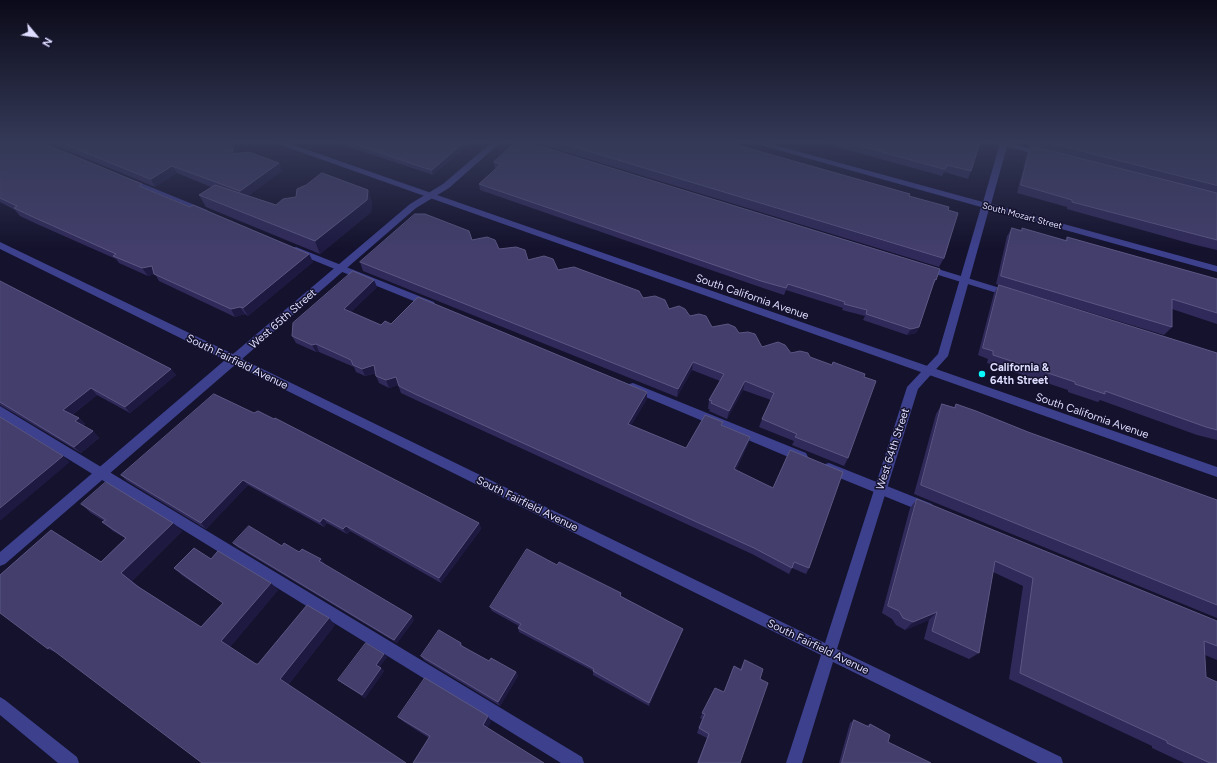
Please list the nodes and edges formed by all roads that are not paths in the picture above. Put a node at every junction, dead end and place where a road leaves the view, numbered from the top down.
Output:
1 (124, 179) edge
2 (380, 179) edge
3 (455, 179) edge
4 (886, 179) edge
5 (993, 179) edge
6 (430, 196) junction
7 (986, 206) junction
8 (212, 215) edge
9 (0, 245) edge
10 (285, 245) edge
11 (919, 266) edge
12 (342, 268) junction
13 (1217, 269) edge
14 (965, 280) junction
15 (1022, 298) edge
16 (438, 308) edge
17 (234, 360) junction
18 (928, 371) junction
19 (621, 382) edge
20 (0, 411) edge
21 (1217, 472) edge
22 (102, 473) junction
23 (881, 489) junction
24 (939, 513) edge
25 (0, 560) edge
26 (829, 652) junction
27 (0, 705) edge
28 (71, 763) edge
29 (576, 763) edge
30 (794, 763) edge
31 (1055, 763) edge

1 - 8 street
2 - 6 street, South California Avenue
3 - 6 street, West 65th Street
4 - 7 street, South Mozart Street
5 - 7 street, West 64th Street
6 - 12 street, West 65th Street
6 - 18 street, South California Avenue
7 - 13 street, South Mozart Street
7 - 14 street, West 64th Street
9 - 17 street, South Fairfield Avenue
10 - 12 street
11 - 14 street
12 - 16 street
12 - 17 street, West 65th Street
14 - 15 street
14 - 18 street, West 64th Street
17 - 22 street, West 65th Street
17 - 26 street, South Fairfield Avenue
18 - 21 street, South California Avenue
18 - 23 street, West 64th Street
19 - 23 street
20 - 22 street
22 - 25 street, West 65th Street
22 - 29 street
23 - 24 street
23 - 26 street, West 64th Street
26 - 30 street, West 64th Street
26 - 31 street, South Fairfield Avenue
27 - 28 street

